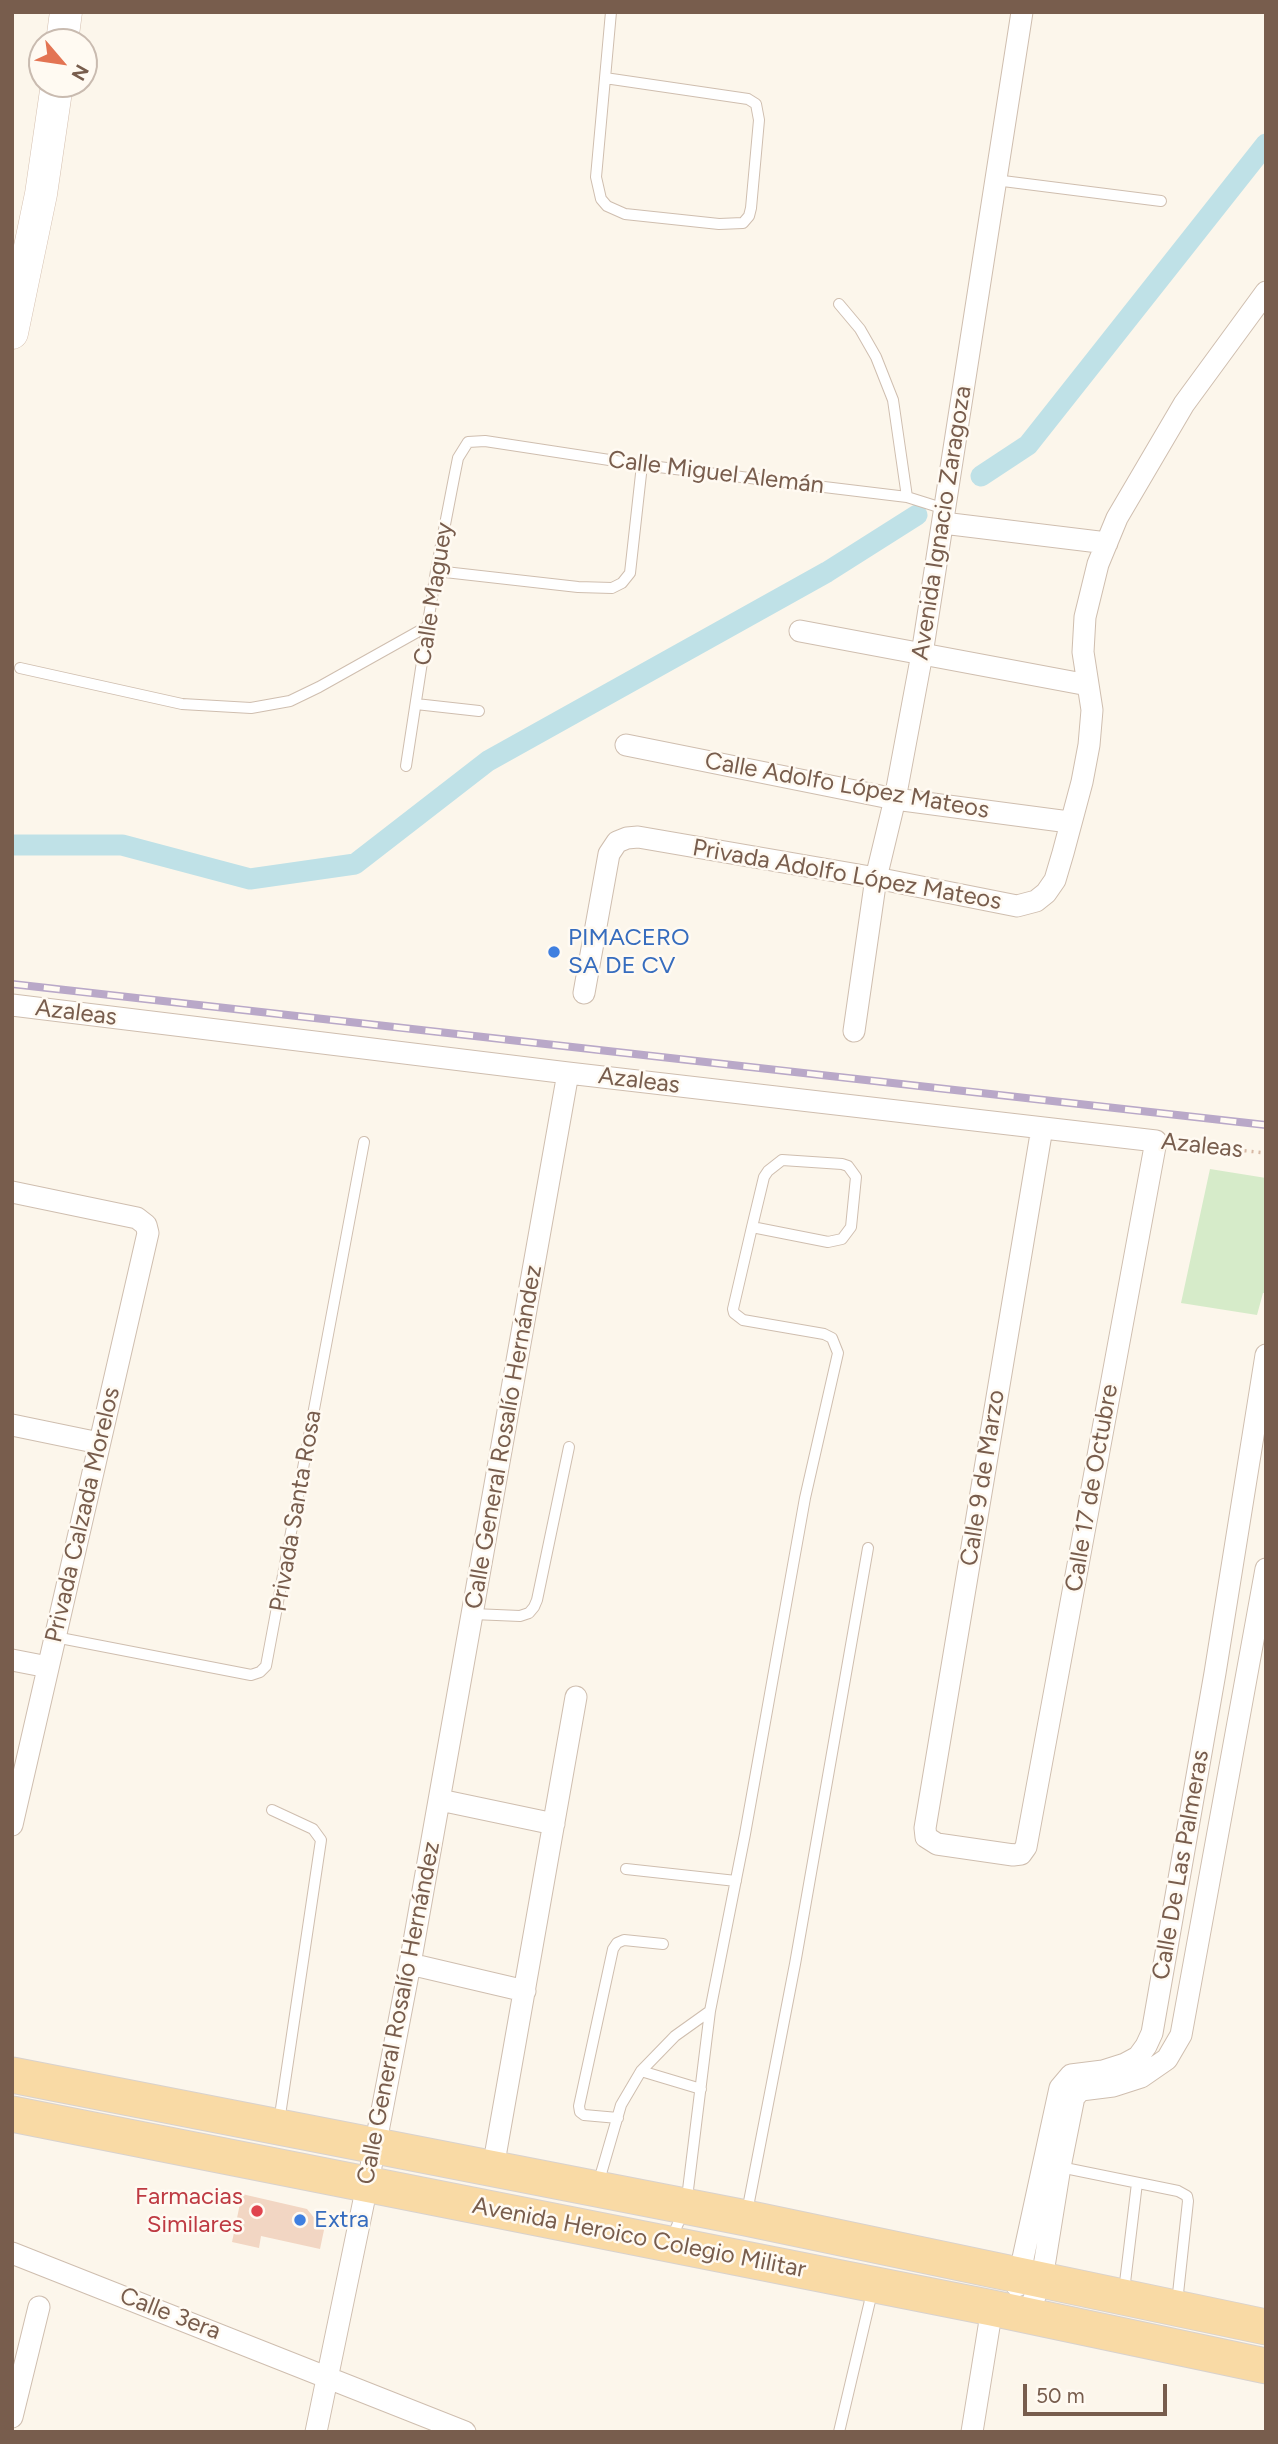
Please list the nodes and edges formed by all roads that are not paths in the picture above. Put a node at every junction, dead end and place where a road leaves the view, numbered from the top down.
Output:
1 (611, 12) edge
2 (1022, 12) edge
3 (605, 78) junction
4 (55, 98) edge
5 (995, 180) junction
6 (1161, 201) dead end
7 (1266, 292) edge
8 (839, 304) dead end
9 (12, 333) edge
10 (485, 441) joint
11 (642, 465) junction
12 (907, 497) junction
13 (944, 516) junction
14 (1107, 543) junction
15 (436, 571) junction
16 (428, 626) junction
17 (800, 631) dead end
18 (922, 654) junction
19 (20, 668) dead end
20 (1088, 685) junction
21 (416, 704) junction
22 (479, 710) dead end
23 (626, 745) dead end
24 (406, 766) dead end
25 (895, 799) junction
26 (1069, 822) junction
27 (876, 878) junction
28 (584, 993) dead end
29 (12, 1005) edge
30 (854, 1031) dead end
31 (568, 1073) junction
32 (1042, 1128) junction
33 (1156, 1141) joint
34 (364, 1142) dead end
35 (12, 1192) edge
36 (752, 1227) junction
37 (1266, 1355) edge
38 (12, 1425) edge
39 (99, 1443) junction
40 (569, 1447) dead end
41 (867, 1548) dead end
42 (1266, 1569) edge
43 (473, 1614) junction
44 (55, 1637) junction
45 (12, 1660) edge
46 (48, 1667) junction
47 (1215, 1673) junction
48 (1246, 1677) junction
49 (576, 1697) dead end
50 (440, 1800) junction
51 (272, 1810) dead end
52 (554, 1824) junction
53 (12, 1825) edge
54 (1028, 1836) joint
55 (626, 1868) dead end
56 (736, 1881) junction
57 (663, 1944) dead end
58 (410, 1964) junction
59 (525, 1991) junction
60 (710, 2011) junction
61 (1147, 2062) junction
62 (641, 2071) junction
63 (12, 2075) edge
64 (701, 2089) junction
65 (12, 2114) edge
66 (618, 2118) junction
67 (278, 2127) junction
68 (375, 2147) junction
69 (1060, 2167) junction
70 (493, 2168) junction
71 (367, 2183) junction
72 (1138, 2183) junction
73 (596, 2189) junction
74 (686, 2206) junction
75 (746, 2218) junction
76 (668, 2245) junction
77 (12, 2253) edge
78 (1031, 2278) junction
79 (873, 2285) junction
80 (1124, 2296) junction
81 (39, 2307) dead end
82 (1177, 2309) junction
83 (1008, 2312) junction
84 (1266, 2327) edge
85 (1266, 2366) edge
86 (328, 2376) junction
87 (12, 2417) edge
88 (316, 2432) edge
89 (465, 2432) edge
90 (839, 2432) edge
91 (972, 2432) edge

1 - 3 lane
2 - 5 street, Avenida Ignacio Zaragoza
3 - 3 lane
4 - 9 street
5 - 6 lane
5 - 13 street, Avenida Ignacio Zaragoza
7 - 14 street, Privada Adolfo López Mateos
8 - 12 lane
10 - 11 lane, Calle Miguel Alemán
10 - 15 lane, Calle Maguey
11 - 12 lane, Calle Miguel Alemán
11 - 15 lane
12 - 13 lane, Calle Miguel Alemán
13 - 14 street, Calle Miguel Alemán
13 - 18 street, Avenida Ignacio Zaragoza
14 - 20 street, Privada Adolfo López Mateos
15 - 16 lane, Calle Maguey
16 - 19 lane
16 - 21 lane, Calle Maguey
17 - 18 street
18 - 20 street
18 - 25 street, Avenida Ignacio Zaragoza
20 - 26 street, Privada Adolfo López Mateos
21 - 22 lane
21 - 24 lane, Calle Maguey
23 - 25 street, Calle Adolfo López Mateos
25 - 26 street, Calle Adolfo López Mateos
25 - 27 street, Avenida Ignacio Zaragoza
26 - 27 street, Privada Adolfo López Mateos
27 - 28 street, Privada Adolfo López Mateos
27 - 30 street, Avenida Ignacio Zaragoza
29 - 31 street, Azaleas
31 - 32 street, Azaleas
31 - 43 street, Calle General Rosalío Hernández
32 - 33 street, Azaleas
32 - 54 street, Calle 9 de Marzo
33 - 54 street, Calle 17 de Octubre
34 - 44 lane, Privada Santa Rosa
35 - 39 street, Privada Calzada Morelos
36 - 36 lane
36 - 56 lane
37 - 47 street, Calle De Las Palmeras
38 - 39 street
39 - 44 street, Privada Calzada Morelos
40 - 43 lane
41 - 75 lane
42 - 48 street, Calle De Las Palmeras
43 - 50 street, Calle General Rosalío Hernández
44 - 46 street, Privada Calzada Morelos
45 - 46 street
46 - 53 street, Privada Calzada Morelos
47 - 48 street
47 - 61 street, Calle De Las Palmeras
48 - 61 street, Calle De Las Palmeras
49 - 52 street
50 - 52 street
50 - 58 street, Calle General Rosalío Hernández
51 - 67 lane
52 - 59 street
55 - 56 lane
56 - 60 lane
57 - 66 lane
58 - 59 street
58 - 68 street, Calle General Rosalío Hernández
59 - 70 street
60 - 62 lane
60 - 64 lane
61 - 69 street, Calle De Las Palmeras
61 - 78 street, Calle De Las Palmeras
62 - 64 lane
62 - 66 lane
63 - 67 main road, Avenida Heroico Colegio Militar
64 - 74 lane
65 - 71 main road, Avenida Heroico Colegio Militar
66 - 73 lane
67 - 68 main road, Avenida Heroico Colegio Militar
68 - 70 main road, Avenida Heroico Colegio Militar
68 - 71 street, Calle General Rosalío Hernández
69 - 72 lane
69 - 78 street, Calle De Las Palmeras
70 - 73 main road, Avenida Heroico Colegio Militar
71 - 76 main road, Avenida Heroico Colegio Militar
71 - 86 street, Calle General Rosalío Hernández
72 - 80 lane
72 - 82 lane
73 - 74 main road, Avenida Heroico Colegio Militar
74 - 75 main road, Avenida Heroico Colegio Militar
74 - 76 lane
75 - 78 main road, Avenida Heroico Colegio Militar
76 - 79 main road, Avenida Heroico Colegio Militar
77 - 86 street, Calle 3era
78 - 80 main road, Avenida Heroico Colegio Militar
78 - 83 street, Calle De Las Palmeras
79 - 83 main road, Avenida Heroico Colegio Militar
79 - 90 lane
80 - 82 main road, Avenida Heroico Colegio Militar
81 - 87 street
82 - 84 main road, Avenida Heroico Colegio Militar
83 - 85 main road, Avenida Heroico Colegio Militar
83 - 91 street, Calle De Las Palmeras
86 - 88 street, Calle General Rosalío Hernández
86 - 89 street, Calle 3era

